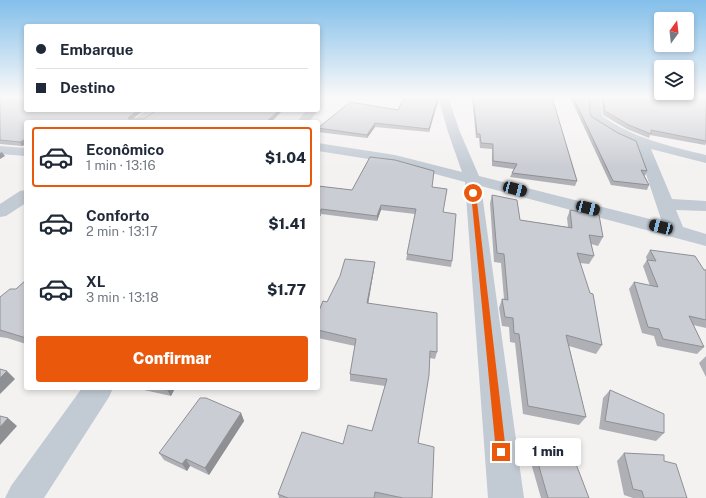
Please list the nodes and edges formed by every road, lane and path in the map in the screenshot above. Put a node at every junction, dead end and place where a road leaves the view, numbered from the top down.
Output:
1 (450, 120) edge
2 (601, 120) edge
3 (642, 143) junction
4 (320, 147) edge
5 (0, 150) edge
6 (24, 152) edge
7 (706, 159) edge
8 (472, 177) junction
9 (24, 196) edge
10 (666, 204) junction
11 (706, 206) edge
12 (0, 212) edge
13 (675, 231) junction
14 (706, 241) edge
15 (98, 390) edge
16 (23, 498) edge
17 (506, 498) edge

1 - 8 street
2 - 3 street
3 - 7 street
3 - 10 street
4 - 8 street
5 - 6 street
8 - 13 street
8 - 17 street
9 - 12 street
10 - 11 street
10 - 13 street
13 - 14 street
15 - 16 street

